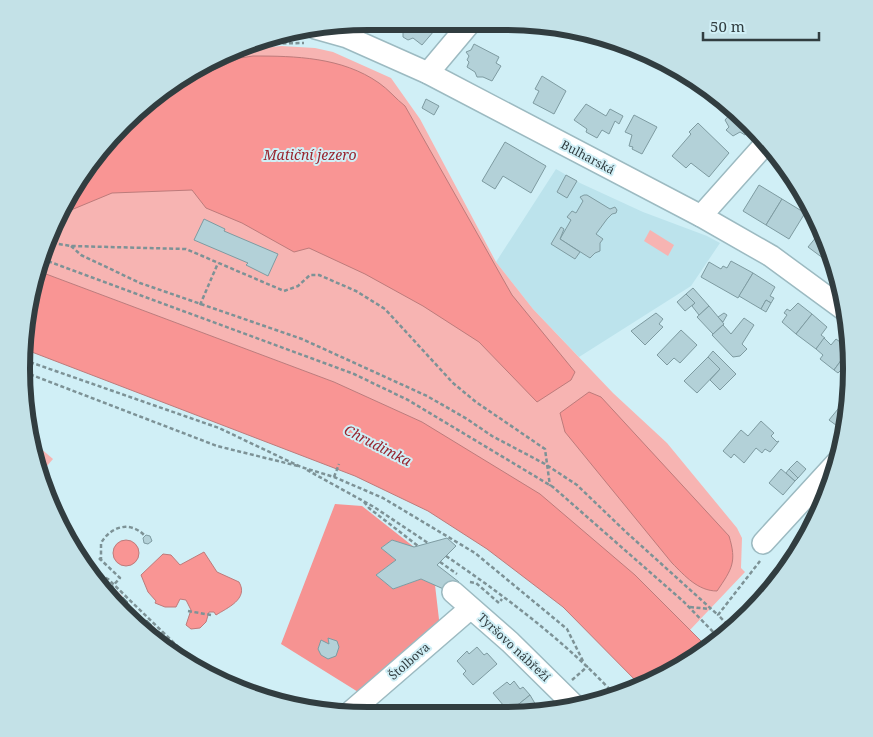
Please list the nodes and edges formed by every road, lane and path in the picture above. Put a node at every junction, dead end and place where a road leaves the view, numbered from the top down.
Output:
1 (464, 30) edge
2 (332, 32) edge
3 (428, 73) junction
4 (762, 148) edge
5 (701, 216) junction
6 (54, 243) edge
7 (71, 246) junction
8 (48, 261) edge
9 (218, 263) junction
10 (200, 305) junction
11 (837, 305) edge
12 (30, 362) edge
13 (30, 374) edge
14 (339, 464) dead end
15 (548, 466) junction
16 (301, 467) junction
17 (826, 474) edge
18 (334, 477) junction
19 (550, 486) junction
20 (363, 501) junction
21 (144, 535) dead end
22 (428, 543) dead end
23 (763, 543) joint
24 (418, 546) dead end
25 (446, 556) dead end
26 (101, 577) edge
27 (114, 585) junction
28 (111, 588) edge
29 (453, 592) dead end
30 (689, 606) junction
31 (712, 609) junction
32 (472, 610) junction
33 (188, 611) dead end
34 (718, 614) junction
35 (211, 615) dead end
36 (725, 622) joint
37 (725, 626) edge
38 (164, 632) junction
39 (715, 634) edge
40 (160, 635) edge
41 (185, 653) edge
42 (583, 661) junction
43 (610, 690) edge
44 (569, 700) edge
45 (357, 706) edge

1 - 3 street
2 - 3 street, Bulharská
3 - 5 street, Bulharská
4 - 5 street
5 - 11 street, Bulharská
6 - 7 path
7 - 9 path
7 - 10 path
8 - 19 path
9 - 10 path
9 - 15 path
10 - 15 path
12 - 16 path
13 - 16 path
14 - 18 path
15 - 19 path
15 - 31 path
16 - 18 path
16 - 20 path
17 - 23 street
18 - 42 path
19 - 30 path
20 - 22 path
20 - 24 path
21 - 27 path
23 - 34 path
25 - 42 path
26 - 27 path
27 - 28 path
27 - 38 path
29 - 32 street, Tyršovo nábřeží
30 - 31 path
30 - 39 path
31 - 34 path
32 - 44 street, Tyršovo nábřeží
32 - 45 street, Štolbova
33 - 35 path
34 - 36 path
36 - 37 path
38 - 40 path
38 - 41 path
42 - 43 path

